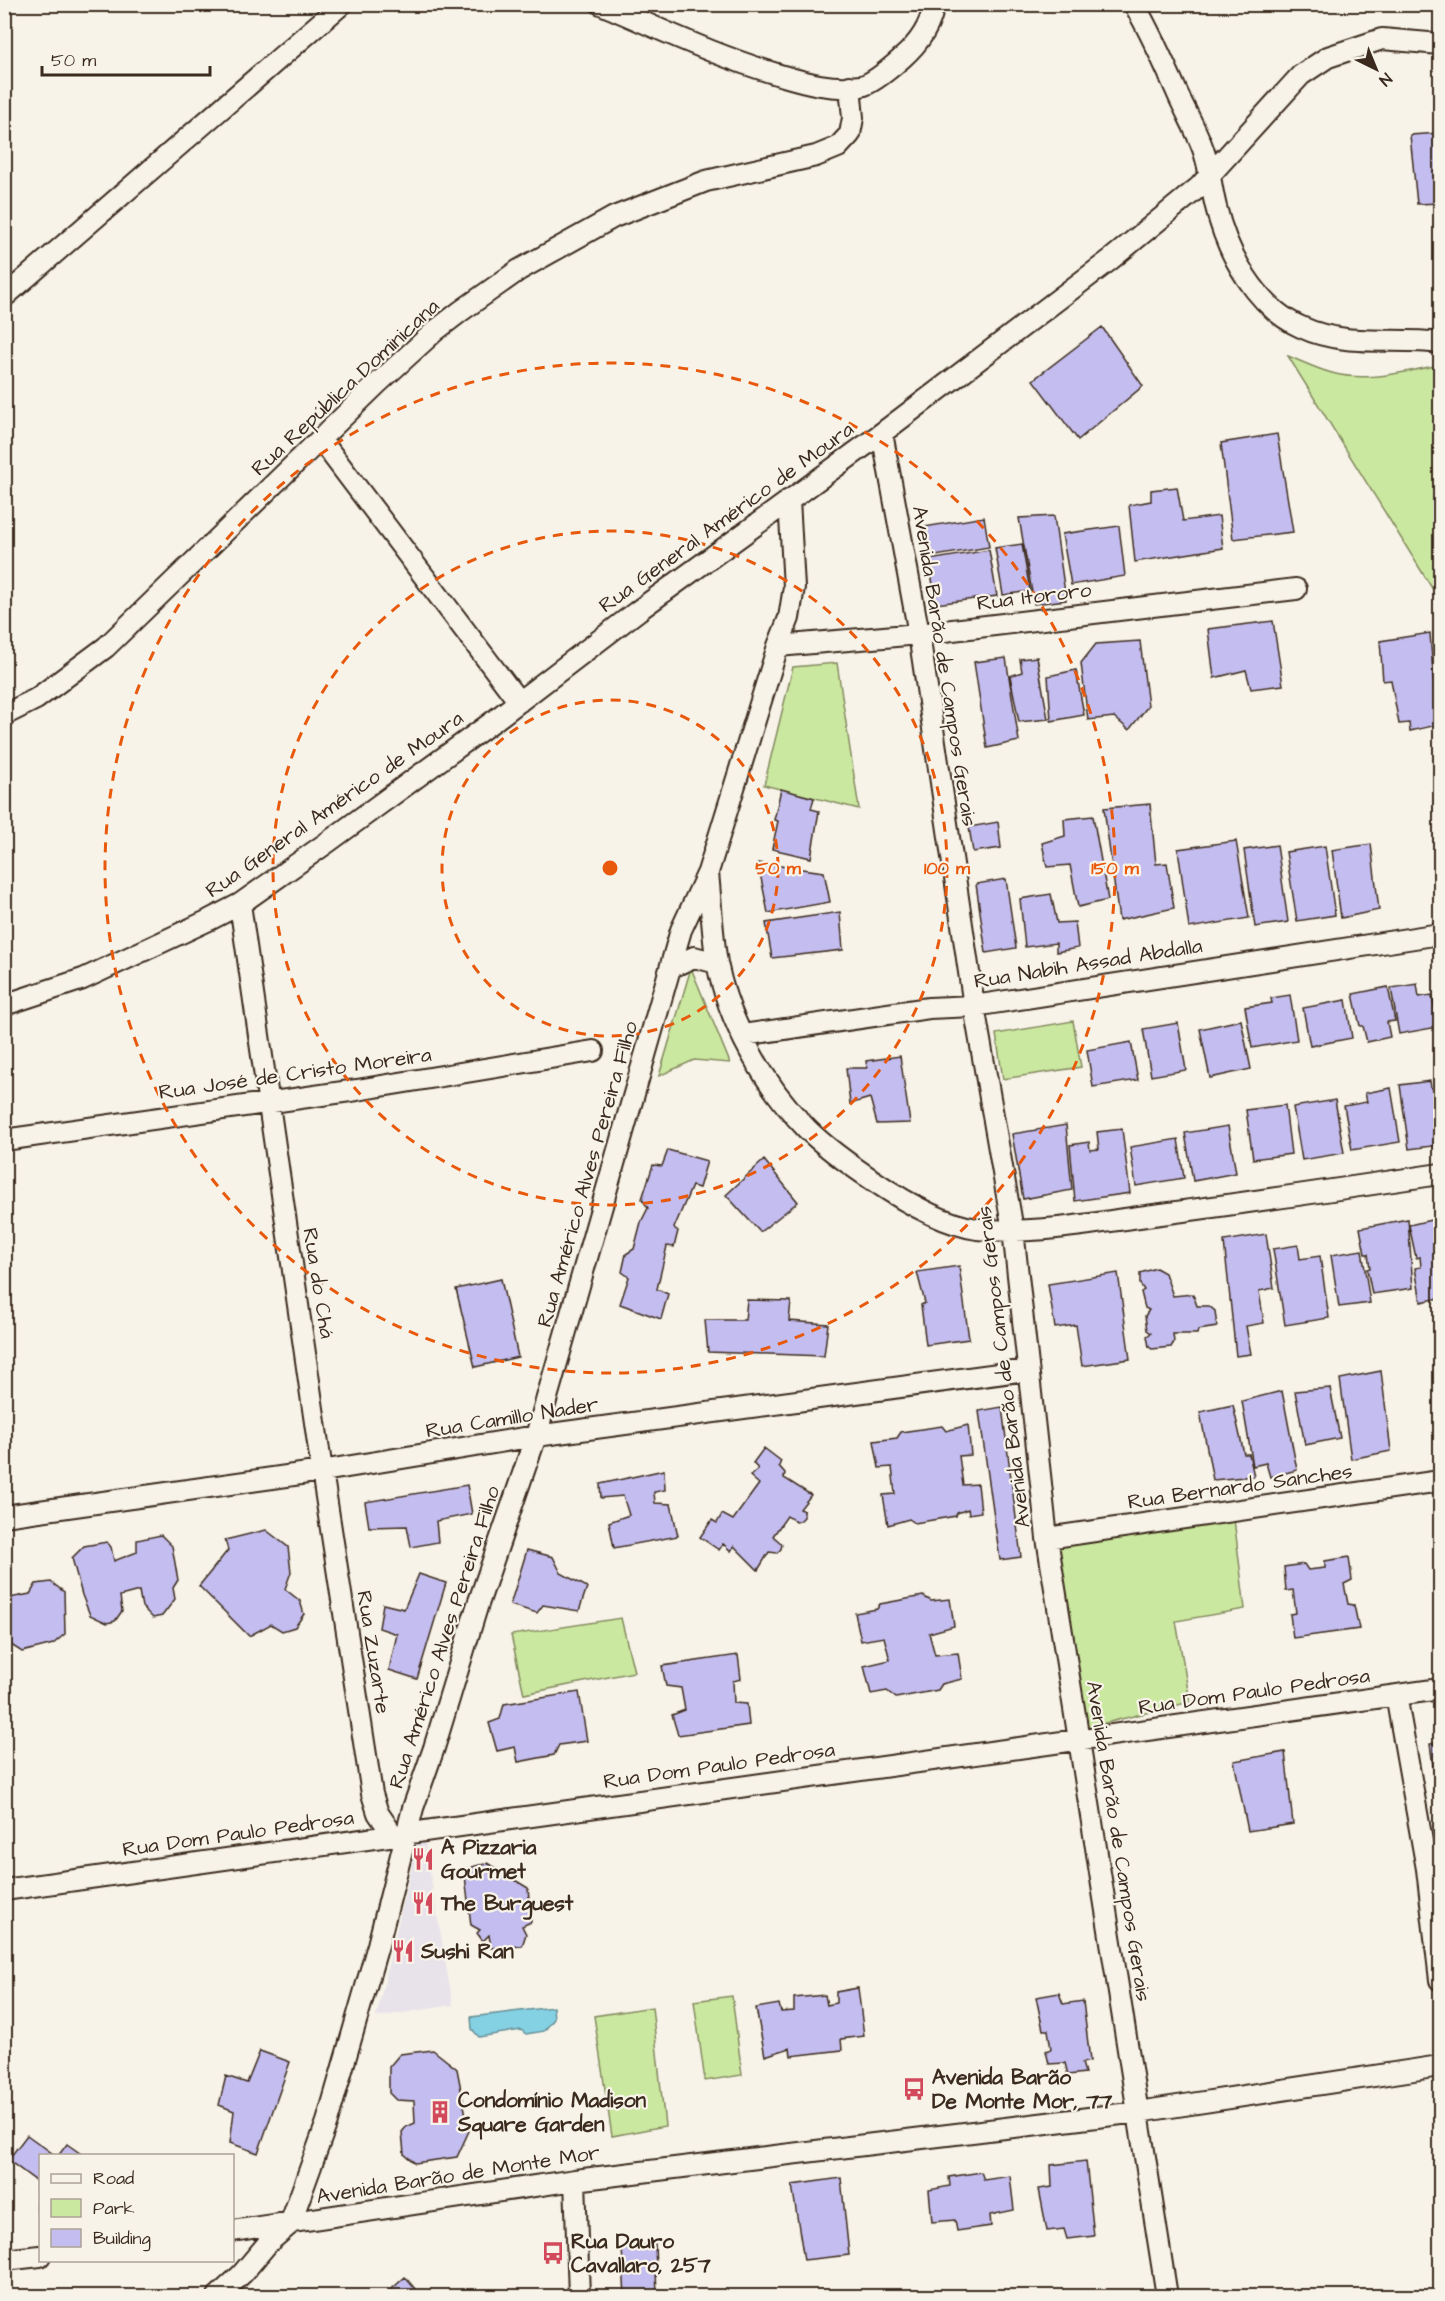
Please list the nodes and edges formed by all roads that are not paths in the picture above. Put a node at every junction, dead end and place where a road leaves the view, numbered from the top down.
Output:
1 (342, 4) edge
2 (601, 4) edge
3 (934, 4) edge
4 (1134, 4) edge
5 (1440, 44) edge
6 (850, 86) junction
7 (1209, 176) junction
8 (4, 297) edge
9 (1440, 343) edge
10 (882, 433) junction
11 (321, 440) junction
12 (789, 500) junction
13 (1296, 590) dead end
14 (919, 634) junction
15 (778, 646) junction
16 (519, 702) junction
17 (4, 715) edge
18 (708, 872) junction
19 (240, 904) junction
20 (1440, 934) edge
21 (717, 963) junction
22 (672, 967) junction
23 (4, 1005) edge
24 (974, 1006) junction
25 (743, 1035) junction
26 (593, 1051) dead end
27 (270, 1103) junction
28 (4, 1140) edge
29 (1440, 1174) edge
30 (1013, 1230) junction
31 (1027, 1371) junction
32 (536, 1436) junction
33 (322, 1471) junction
34 (1440, 1481) edge
35 (4, 1515) edge
36 (1047, 1538) junction
37 (1440, 1689) edge
38 (1396, 1695) junction
39 (1078, 1740) junction
40 (399, 1834) junction
41 (4, 1890) edge
42 (1440, 1980) edge
43 (1440, 2066) edge
44 (1138, 2112) junction
45 (575, 2180) junction
46 (290, 2224) junction
47 (234, 2231) edge
48 (39, 2256) edge
49 (4, 2260) edge
50 (218, 2296) edge
51 (579, 2296) edge
52 (1167, 2296) edge

1 - 8 street
2 - 6 street
3 - 6 street
4 - 7 street
5 - 7 street, Rua General Américo de Moura
6 - 11 street, Rua República Dominicana
7 - 9 street
7 - 10 street, Rua General Américo de Moura
10 - 12 street, Rua General Américo de Moura
10 - 14 street, Avenida Barão de Campos Gerais
11 - 16 street
11 - 17 street, Rua República Dominicana
12 - 15 street, Rua Américo Alves Pereira Filho
12 - 16 street, Rua General Américo de Moura
13 - 14 street, Rua Itororo
14 - 15 street, Rua Itororo
14 - 24 street, Avenida Barão de Campos Gerais
15 - 18 street, Rua Américo Alves Pereira Filho
16 - 19 street, Rua General Américo de Moura
18 - 21 street
18 - 22 street, Rua Américo Alves Pereira Filho
19 - 23 street, Rua General Américo de Moura
19 - 27 street, Rua do Chá
20 - 24 street, Rua Nabih Assad Abdalla
21 - 22 street
21 - 25 street
22 - 32 street, Rua Américo Alves Pereira Filho
24 - 25 street, Rua Nabih Assad Abdalla
24 - 30 street, Avenida Barão de Campos Gerais
25 - 30 street
26 - 27 street, Rua José de Cristo Moreira
27 - 28 street, Rua José de Cristo Moreira
27 - 33 street, Rua do Chá
29 - 30 street
30 - 31 street, Avenida Barão de Campos Gerais
31 - 32 street, Rua Camillo Nader
31 - 36 street, Avenida Barão de Campos Gerais
32 - 33 street, Rua Camillo Nader
32 - 40 street, Rua Américo Alves Pereira Filho
33 - 35 street, Rua Camillo Nader
33 - 40 street, Rua Zuzarte
34 - 36 street, Rua Bernardo Sanches
36 - 39 street, Avenida Barão de Campos Gerais
37 - 38 street, Rua Dom Paulo Pedrosa
38 - 39 street, Rua Dom Paulo Pedrosa
38 - 42 street
39 - 40 street, Rua Dom Paulo Pedrosa
39 - 44 street, Avenida Barão de Campos Gerais
40 - 41 street, Rua Dom Paulo Pedrosa
40 - 46 street, Rua Américo Alves Pereira Filho
43 - 44 street, Avenida Barão de Monte Mor
44 - 45 street, Avenida Barão de Monte Mor
44 - 52 street, Avenida Barão de Campos Gerais
45 - 46 street, Avenida Barão de Monte Mor
45 - 51 street
46 - 47 street, Avenida Barão de Monte Mor
46 - 50 street, Rua Américo Alves Pereira Filho
48 - 49 street

